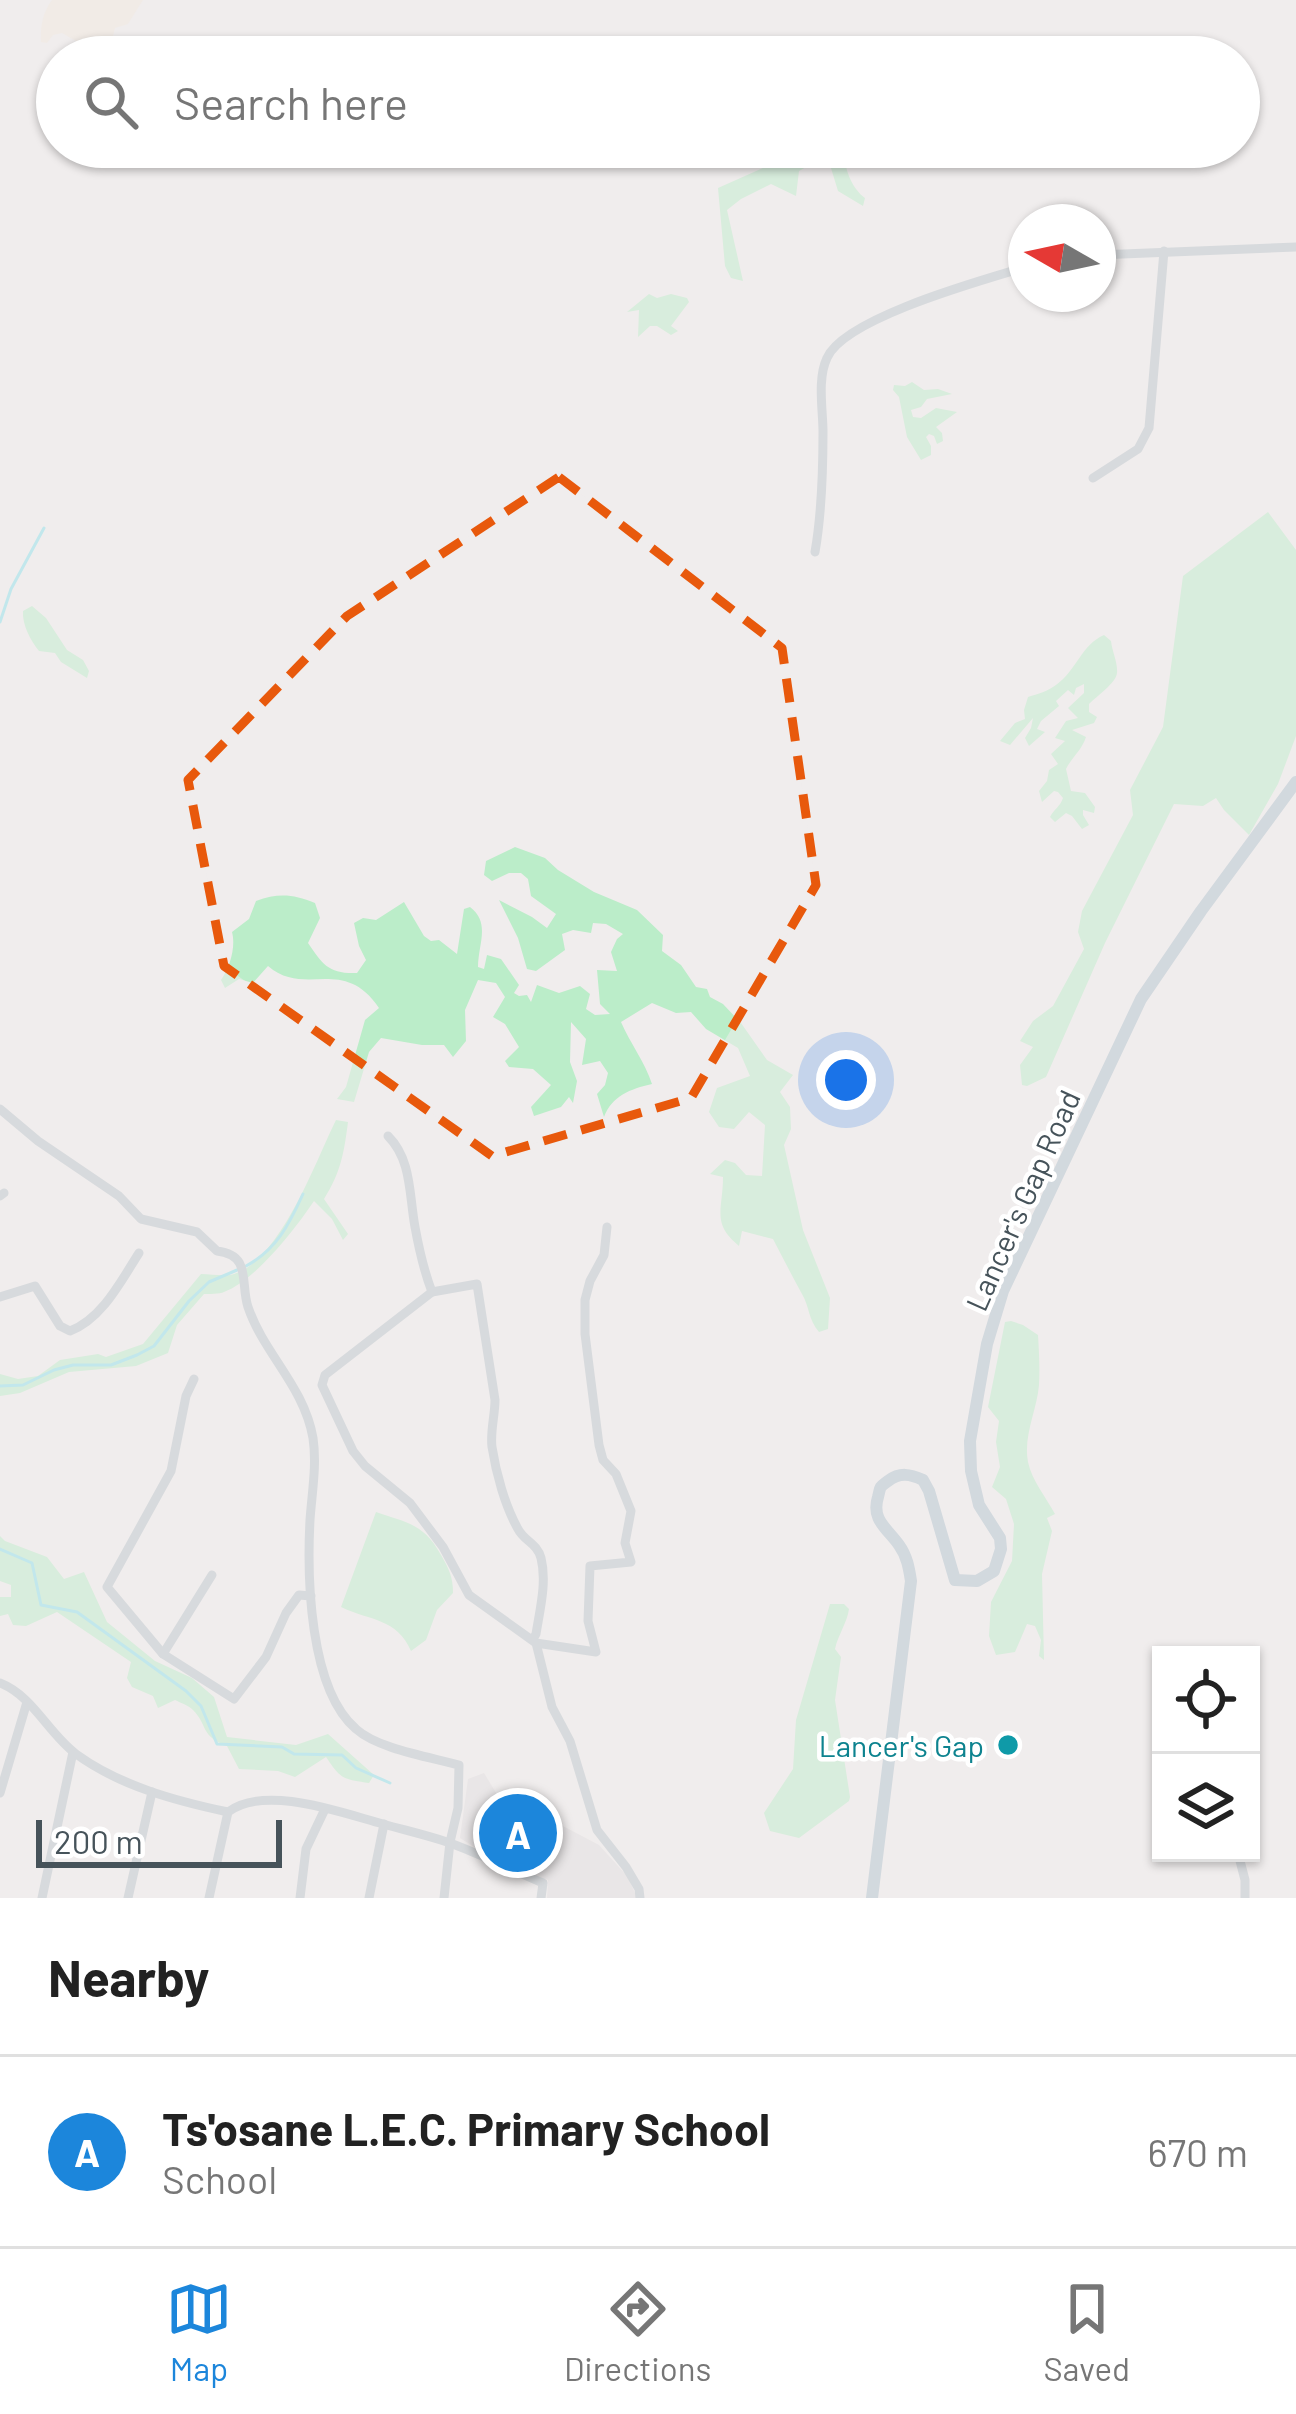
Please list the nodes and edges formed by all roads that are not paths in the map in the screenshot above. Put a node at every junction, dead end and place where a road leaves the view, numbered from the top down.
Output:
1 (1296, 247) edge
2 (1165, 251) junction
3 (1116, 254) edge
4 (1008, 272) edge
5 (1093, 478) dead end
6 (815, 552) dead end
7 (1296, 782) edge
8 (0, 1109) edge
9 (388, 1136) dead end
10 (607, 1227) dead end
11 (139, 1253) dead end
12 (474, 1271) dead end
13 (477, 1284) junction
14 (432, 1292) junction
15 (0, 1297) edge
16 (194, 1379) dead end
17 (212, 1575) dead end
18 (311, 1596) junction
19 (534, 1641) junction
20 (163, 1654) junction
21 (0, 1683) edge
22 (27, 1702) junction
23 (74, 1752) junction
24 (152, 1792) junction
25 (0, 1793) edge
26 (325, 1809) junction
27 (228, 1812) junction
28 (384, 1824) junction
29 (450, 1842) junction
30 (1240, 1862) edge
31 (42, 1898) edge
32 (128, 1898) edge
33 (209, 1898) edge
34 (300, 1898) edge
35 (369, 1898) edge
36 (444, 1898) edge
37 (541, 1898) edge
38 (640, 1898) edge
39 (872, 1898) edge
40 (1246, 1898) edge

1 - 2 street
2 - 3 street
2 - 5 street
4 - 6 street
7 - 39 main road, Lancer's Gap Road
8 - 18 street
9 - 14 street
10 - 19 street
11 - 15 street
12 - 13 street
13 - 14 street
13 - 19 street
14 - 19 street
16 - 20 street
17 - 20 street
18 - 20 street
18 - 29 street
19 - 38 street
21 - 22 street
22 - 23 street
22 - 25 street
23 - 24 street
23 - 31 street
24 - 27 street
24 - 32 street
26 - 27 street
26 - 28 street
26 - 34 street
27 - 33 street
28 - 29 street
28 - 35 street
29 - 36 street
29 - 37 street
30 - 40 street

